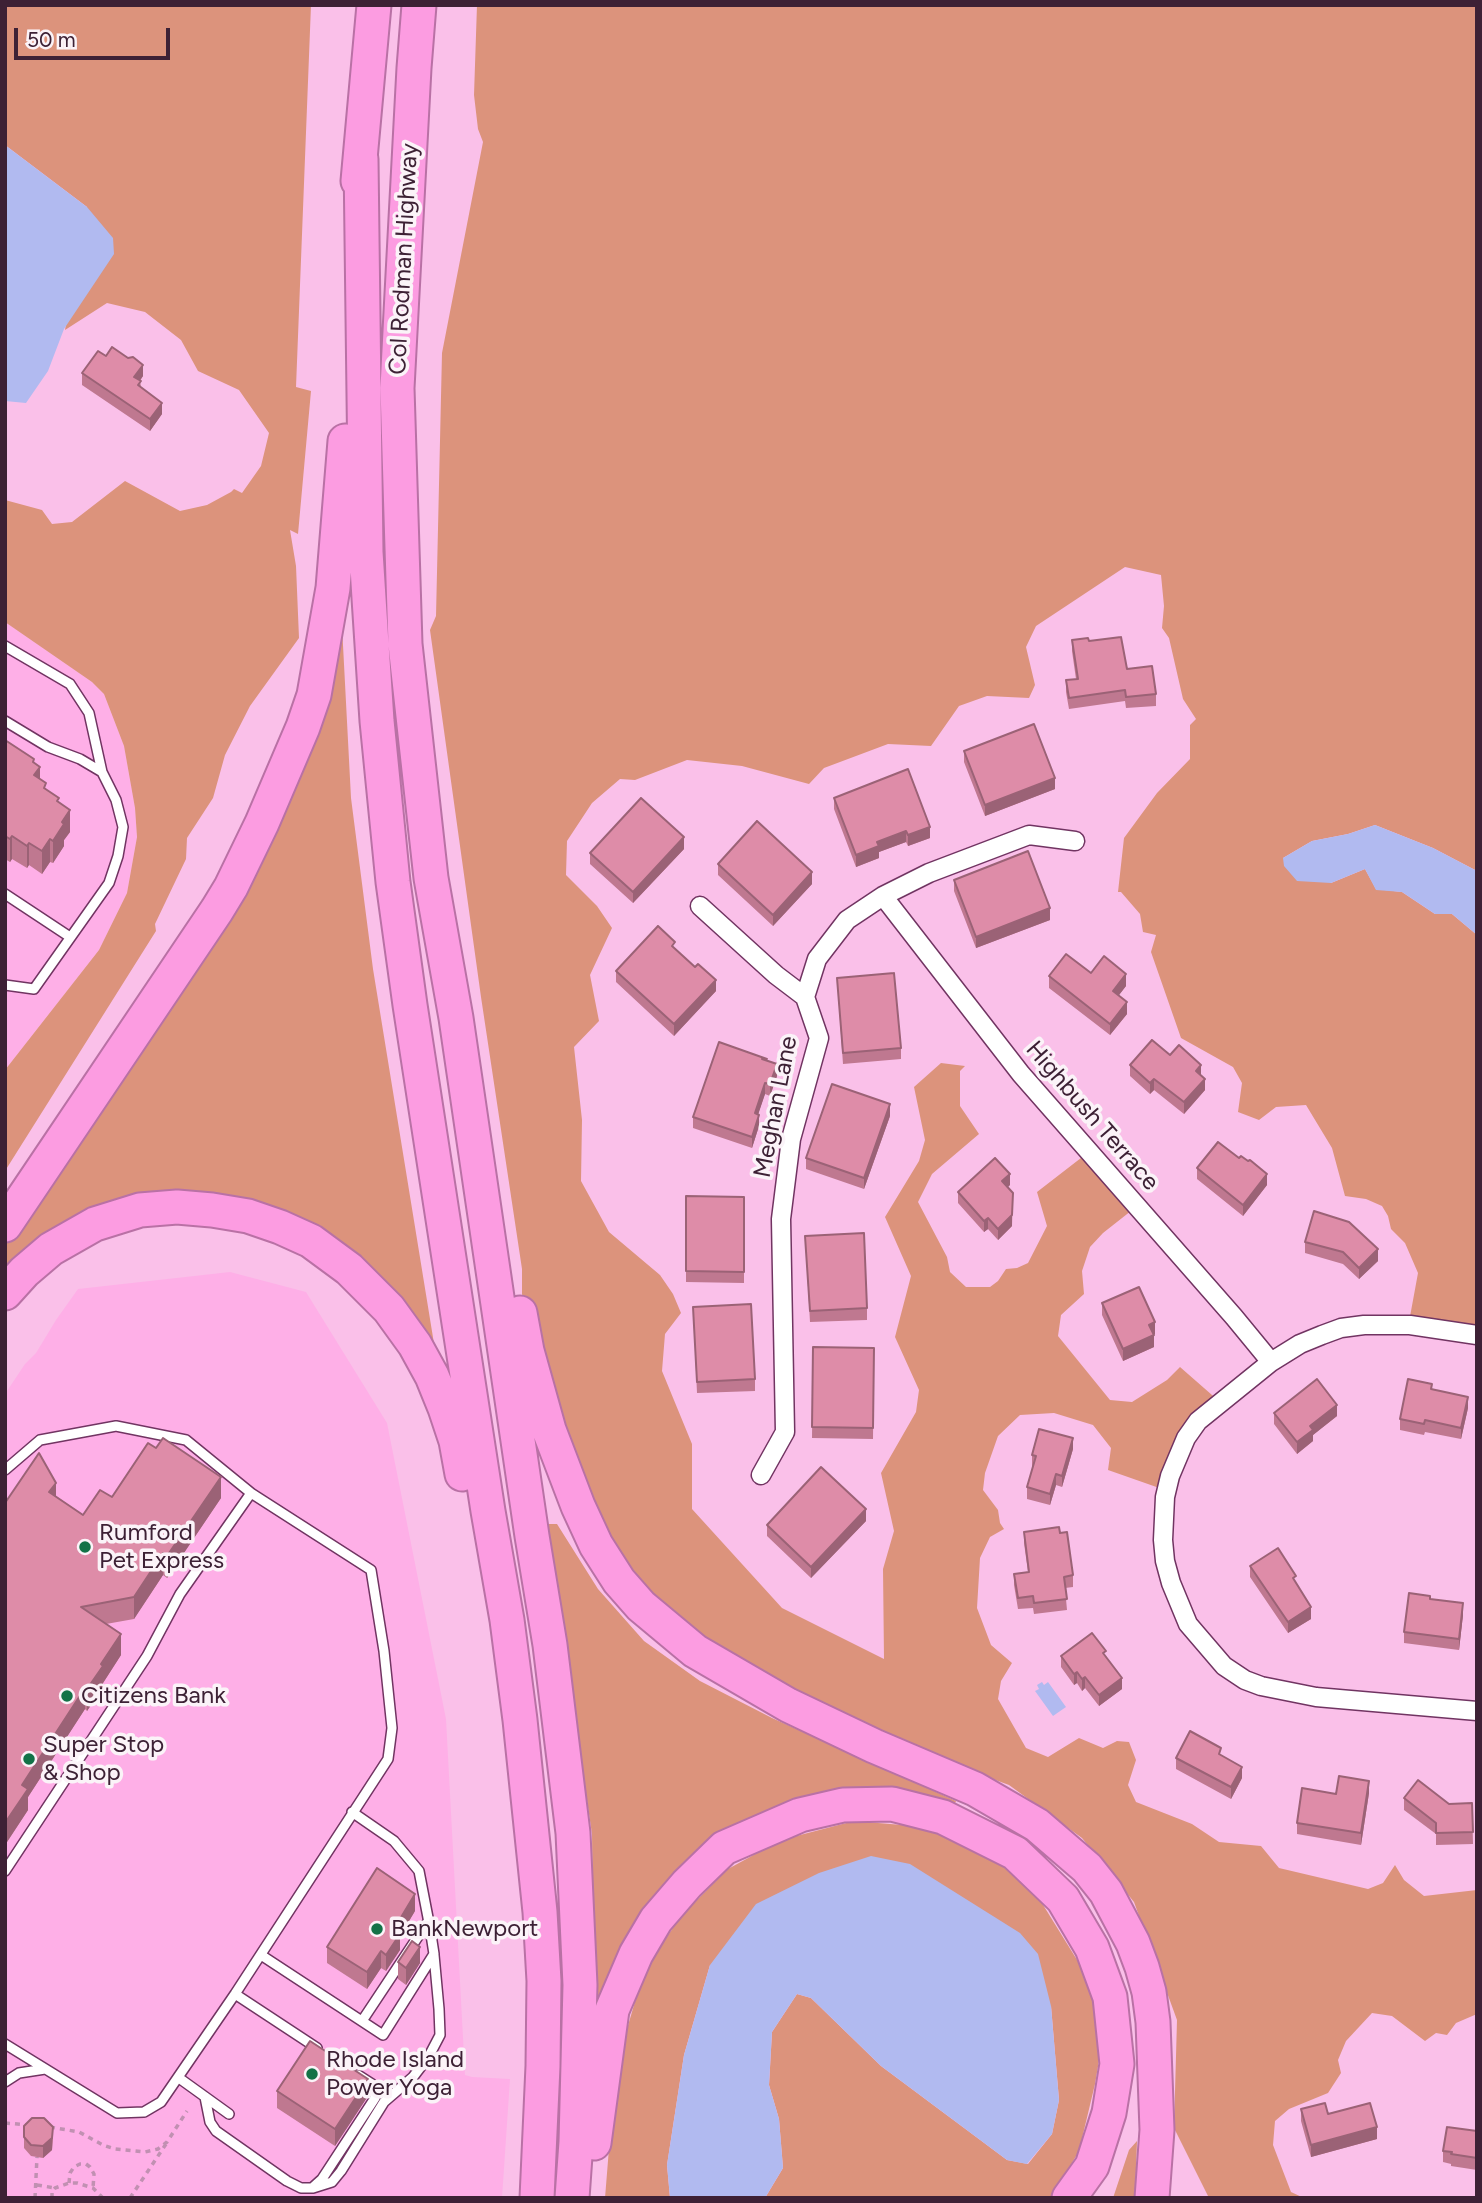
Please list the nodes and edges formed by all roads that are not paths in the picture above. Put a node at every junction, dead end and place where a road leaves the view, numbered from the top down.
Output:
1 (374, 5) edge
2 (419, 5) edge
3 (361, 159) junction
4 (5, 646) edge
5 (5, 721) edge
6 (102, 772) junction
7 (1075, 841) dead end
8 (5, 894) edge
9 (883, 896) junction
10 (700, 906) dead end
11 (70, 937) junction
12 (5, 985) edge
13 (805, 997) junction
14 (456, 1018) junction
15 (5, 1225) edge
16 (5, 1293) edge
17 (1477, 1335) edge
18 (1271, 1362) junction
19 (5, 1470) edge
20 (761, 1475) dead end
21 (251, 1493) junction
22 (1477, 1711) edge
23 (352, 1812) junction
24 (5, 1871) edge
25 (429, 1920) junction
26 (434, 1954) junction
27 (261, 1955) junction
28 (235, 1994) junction
29 (362, 2021) junction
30 (5, 2043) edge
31 (330, 2056) edge
32 (46, 2069) junction
33 (351, 2070) edge
34 (179, 2078) junction
35 (5, 2082) edge
36 (205, 2096) junction
37 (229, 2114) dead end
38 (312, 2188) junction
39 (518, 2198) edge
40 (537, 2198) edge
41 (572, 2198) edge
42 (589, 2198) edge
43 (1069, 2198) edge
44 (1152, 2198) edge

1 - 3 highway, Col Rodman Highway
2 - 14 highway, Col Rodman Highway
3 - 15 highway
3 - 40 highway
4 - 6 lane
5 - 6 lane
6 - 11 lane
7 - 9 street
8 - 11 lane
9 - 13 street
9 - 18 street, Highbush Terrace
10 - 13 street
11 - 12 lane
13 - 20 street, Meghan Lane
14 - 41 highway
14 - 44 highway
16 - 39 highway
17 - 18 street
18 - 22 street
19 - 21 lane
21 - 23 lane
21 - 24 lane
23 - 25 lane
23 - 27 lane
25 - 26 lane
25 - 29 lane
26 - 29 lane
26 - 38 lane
27 - 28 lane
27 - 29 lane
28 - 31 lane
28 - 34 lane
30 - 32 lane
32 - 34 lane
32 - 35 lane
33 - 38 lane
34 - 36 lane
36 - 37 lane
36 - 38 lane
42 - 43 highway

